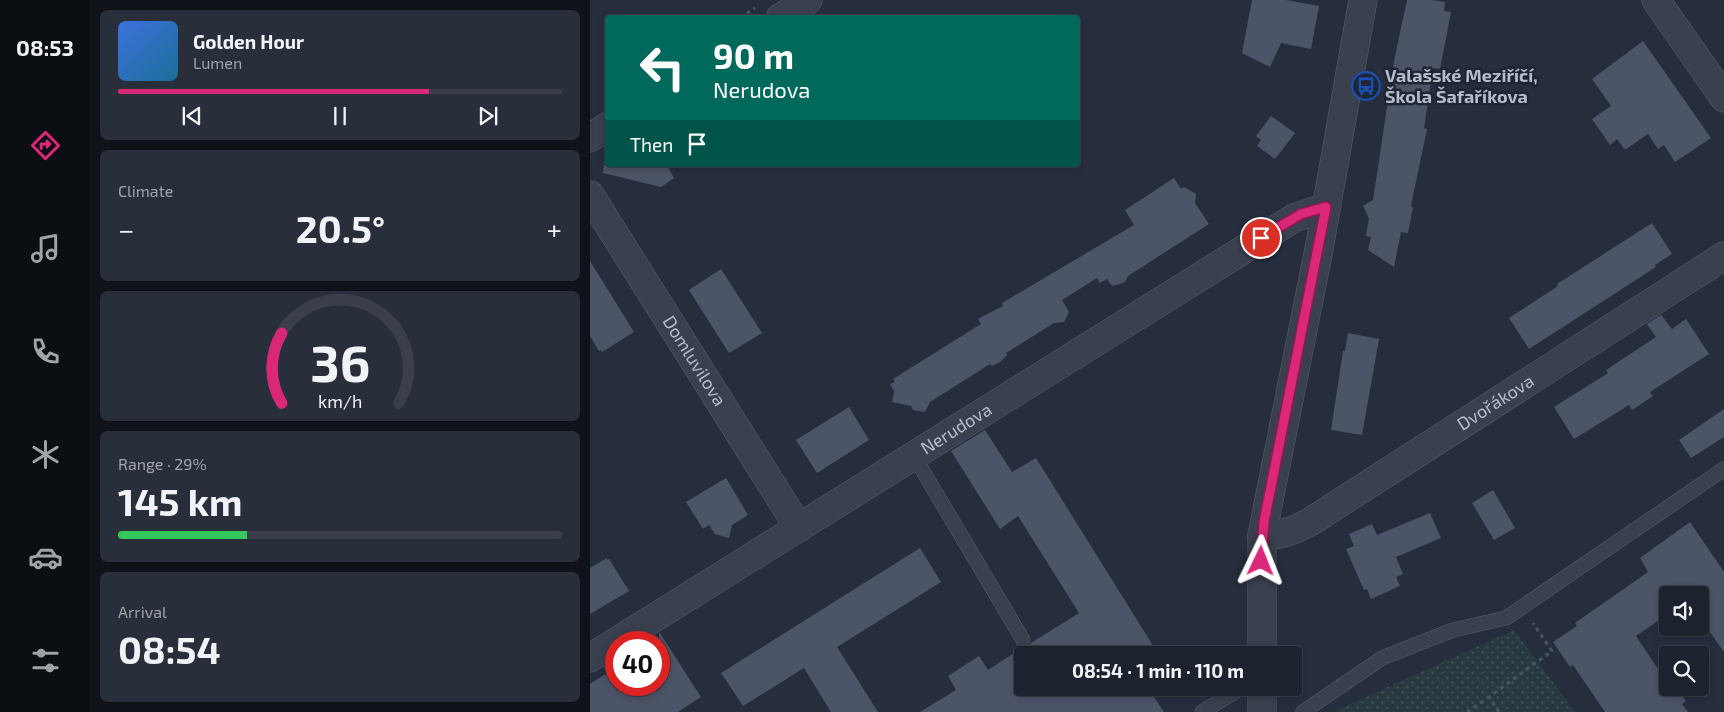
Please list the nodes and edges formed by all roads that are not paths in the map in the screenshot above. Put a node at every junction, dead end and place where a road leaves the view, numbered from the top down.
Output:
1 (808, 0) edge
2 (1363, 0) edge
3 (1656, 0) edge
4 (785, 15) edge
5 (1724, 98) edge
6 (605, 128) edge
7 (590, 138) edge
8 (590, 195) edge
9 (1326, 207) junction
10 (1724, 256) edge
11 (914, 456) junction
12 (1724, 469) edge
13 (799, 528) junction
14 (1262, 535) junction
15 (1023, 640) dead end
16 (1262, 646) edge
17 (590, 658) edge
18 (1228, 696) edge
19 (1262, 696) edge
20 (1202, 712) edge
21 (1262, 712) edge
22 (1304, 712) edge

1 - 4 street
2 - 9 street
3 - 5 street
6 - 7 street
8 - 13 street, Domluvilova
9 - 11 street, Nerudova
9 - 14 street
10 - 14 street, Dvořákova
11 - 13 street, Nerudova
11 - 15 lane
12 - 22 lane
13 - 17 street, Nerudova
14 - 16 street
18 - 20 lane
19 - 21 street

